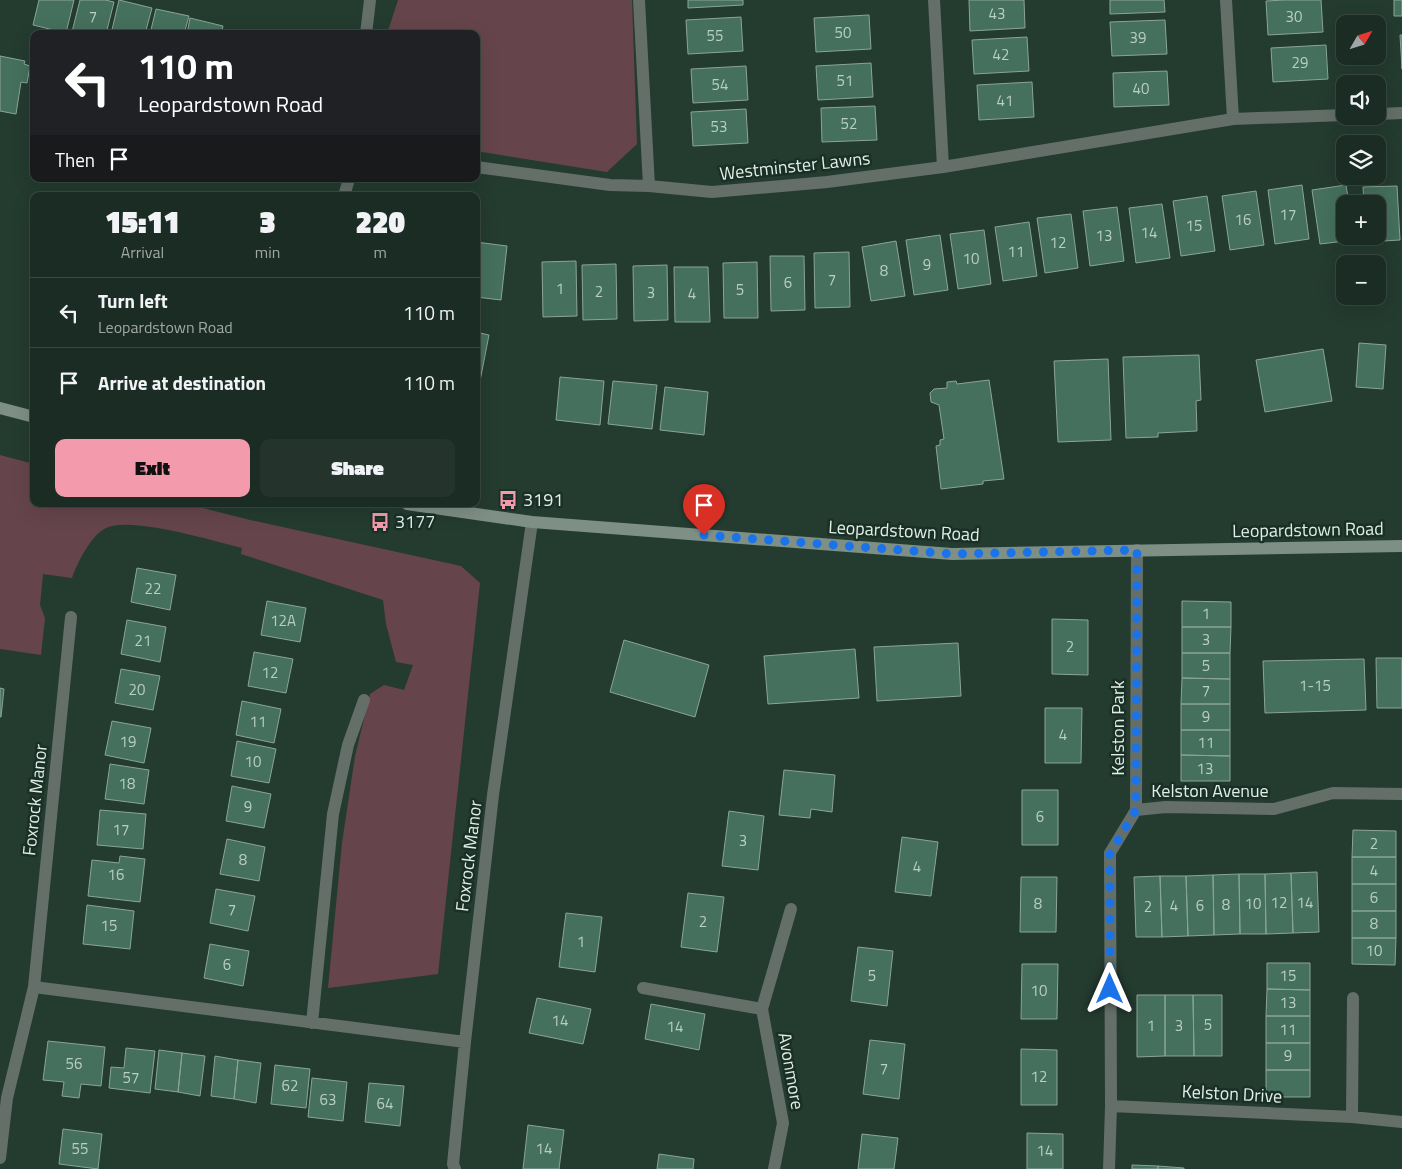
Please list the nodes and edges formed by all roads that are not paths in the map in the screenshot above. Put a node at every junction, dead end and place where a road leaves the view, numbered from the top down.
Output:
1 (370, 0) edge
2 (639, 0) edge
3 (934, 0) edge
4 (1226, 0) edge
5 (366, 30) edge
6 (1402, 113) edge
7 (1386, 114) edge
8 (1336, 115) edge
9 (1233, 119) junction
10 (480, 167) edge
11 (944, 167) junction
12 (649, 186) junction
13 (0, 408) edge
14 (30, 416) edge
15 (428, 507) edge
16 (532, 522) junction
17 (1402, 546) edge
18 (1137, 550) junction
19 (71, 617) dead end
20 (364, 700) dead end
21 (1402, 794) edge
22 (1136, 810) junction
23 (791, 909) dead end
24 (34, 987) junction
25 (643, 988) dead end
26 (1353, 998) dead end
27 (762, 1009) junction
28 (312, 1023) junction
29 (465, 1042) junction
30 (4, 1098) edge
31 (1111, 1106) junction
32 (1352, 1116) junction
33 (1402, 1122) edge
34 (0, 1158) edge
35 (455, 1169) edge
36 (774, 1169) edge
37 (1109, 1169) edge

1 - 5 street
2 - 12 street
3 - 11 street
4 - 9 street
6 - 7 street
8 - 9 street, Westminster Lawns
9 - 11 street, Westminster Lawns
10 - 12 street, Westminster Lawns
11 - 12 street, Westminster Lawns
13 - 14 main road
15 - 16 main road, Leopardstown Road
16 - 18 main road, Leopardstown Road
16 - 29 street, Foxrock Manor
17 - 18 main road, Leopardstown Road
18 - 22 street, Kelston Park
19 - 24 street, Foxrock Manor
20 - 28 street
21 - 22 street, Kelston Avenue
22 - 31 street
23 - 27 street, Avonmore
24 - 28 street
24 - 30 street, Foxrock Manor
25 - 27 street
26 - 32 street
27 - 36 street, Avonmore
28 - 29 street
29 - 35 street
30 - 34 street, Foxrock Manor
31 - 32 street, Kelston Drive
31 - 37 street
32 - 33 street, Kelston Drive

